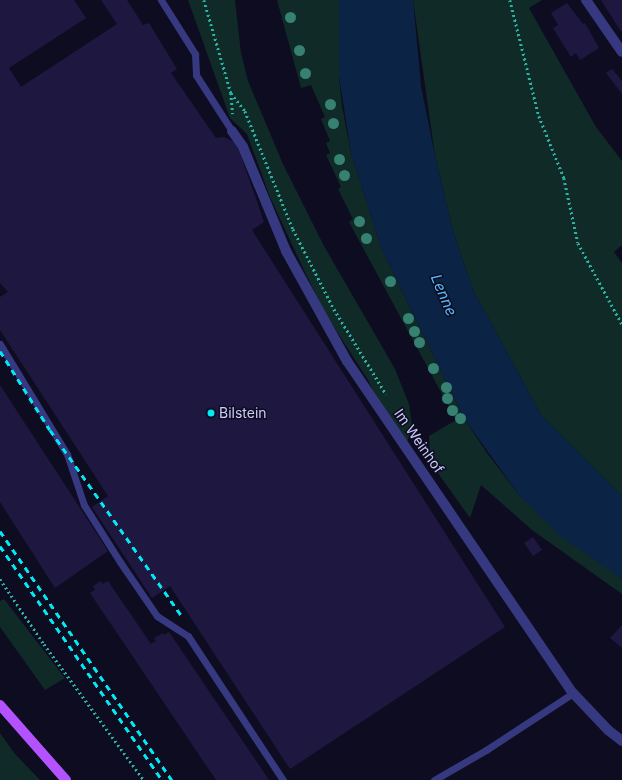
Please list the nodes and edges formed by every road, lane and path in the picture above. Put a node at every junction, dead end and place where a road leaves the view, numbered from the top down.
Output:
1 (161, 0) edge
2 (204, 0) edge
3 (510, 0) edge
4 (586, 0) edge
5 (622, 52) edge
6 (231, 93) junction
7 (232, 131) junction
8 (622, 324) edge
9 (0, 344) edge
10 (387, 396) dead end
11 (0, 579) edge
12 (573, 693) junction
13 (0, 706) edge
14 (622, 741) edge
15 (66, 780) edge
16 (144, 780) edge
17 (283, 780) edge
18 (434, 780) edge

1 - 7 lane
2 - 6 path
3 - 8 path
4 - 5 street
6 - 7 path
6 - 10 path
7 - 12 street, Im Weinhof
9 - 17 lane
11 - 16 path
12 - 14 street, Im Weinhof
12 - 18 lane
13 - 15 main road

